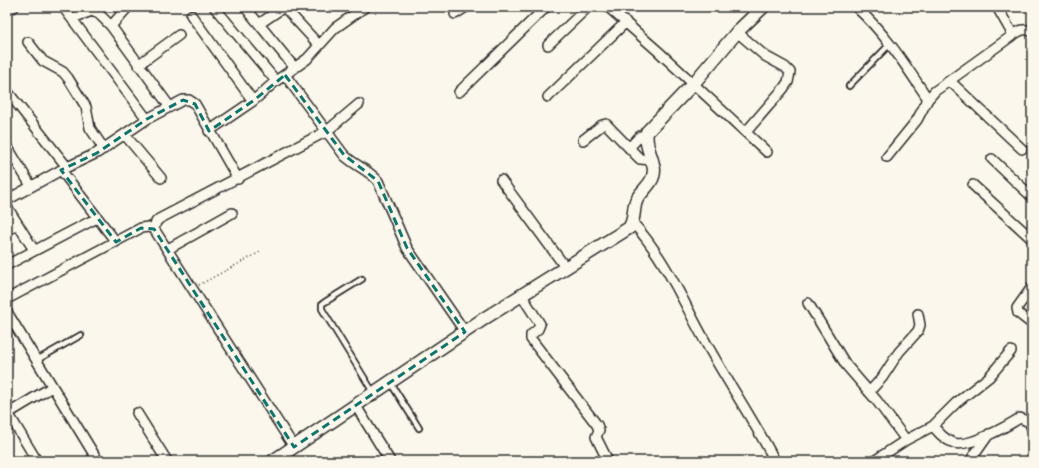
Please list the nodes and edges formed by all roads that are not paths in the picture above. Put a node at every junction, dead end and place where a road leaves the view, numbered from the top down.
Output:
1 (14, 7) edge
2 (63, 7) edge
3 (128, 7) edge
4 (245, 7) edge
5 (284, 7) edge
6 (365, 7) edge
7 (466, 7) edge
8 (546, 7) edge
9 (588, 7) edge
10 (608, 7) edge
11 (763, 7) edge
12 (856, 7) edge
13 (997, 7) edge
14 (215, 8) edge
15 (7, 10) edge
16 (455, 14) dead end
17 (191, 15) dead end
18 (72, 18) junction
19 (626, 22) junction
20 (259, 24) junction
21 (110, 26) junction
22 (1031, 28) edge
23 (738, 32) junction
24 (1013, 34) junction
25 (179, 35) dead end
26 (28, 42) dead end
27 (890, 44) junction
28 (319, 45) junction
29 (548, 45) dead end
30 (138, 65) junction
31 (294, 67) junction
32 (285, 75) junction
33 (276, 81) junction
34 (950, 81) junction
35 (693, 84) junction
36 (850, 86) dead end
37 (7, 91) edge
38 (459, 92) dead end
39 (548, 97) dead end
40 (928, 99) junction
41 (253, 101) junction
42 (359, 104) dead end
43 (170, 107) junction
44 (147, 119) junction
45 (209, 131) junction
46 (327, 131) junction
47 (746, 132) junction
48 (125, 135) junction
49 (645, 138) junction
50 (583, 140) dead end
51 (7, 146) edge
52 (629, 148) junction
53 (104, 149) junction
54 (1022, 149) dead end
55 (767, 152) dead end
56 (887, 157) dead end
57 (992, 159) dead end
58 (653, 160) junction
59 (64, 169) junction
60 (161, 178) dead end
61 (238, 179) junction
62 (501, 180) dead end
63 (973, 185) dead end
64 (32, 186) junction
65 (1032, 197) edge
66 (7, 200) edge
67 (7, 207) edge
68 (232, 213) dead end
69 (97, 218) junction
70 (633, 223) junction
71 (17, 224) junction
72 (154, 229) junction
73 (7, 231) edge
74 (1032, 239) edge
75 (116, 242) junction
76 (168, 249) junction
77 (34, 250) junction
78 (7, 265) edge
79 (566, 268) junction
80 (362, 279) dead end
81 (1032, 287) edge
82 (522, 296) junction
83 (7, 299) edge
84 (808, 303) dead end
85 (7, 312) edge
86 (918, 314) dead end
87 (1032, 324) edge
88 (465, 332) junction
89 (81, 335) dead end
90 (1011, 351) dead end
91 (37, 360) junction
92 (390, 382) junction
93 (52, 387) junction
94 (869, 392) junction
95 (374, 393) junction
96 (356, 406) junction
97 (137, 413) dead end
98 (8, 414) edge
99 (933, 426) junction
100 (419, 428) dead end
101 (1032, 428) edge
102 (989, 434) junction
103 (906, 440) junction
104 (294, 447) junction
105 (37, 461) edge
106 (98, 461) edge
107 (167, 461) edge
108 (273, 461) edge
109 (390, 461) edge
110 (608, 461) edge
111 (775, 461) edge
112 (874, 461) edge
113 (970, 461) edge

1 - 15 street
2 - 18 street
3 - 21 street
4 - 20 street
5 - 20 street
5 - 28 street
6 - 28 street
7 - 16 street
8 - 38 street
9 - 29 street
10 - 19 street
11 - 23 street
12 - 27 street
13 - 24 street
14 - 33 street
17 - 41 street
18 - 21 street
18 - 44 street
19 - 35 street
19 - 39 street
20 - 31 street
21 - 30 street
22 - 24 street
23 - 35 street
23 - 47 street
24 - 34 street
25 - 30 street
26 - 53 street
27 - 36 lane
27 - 40 street
28 - 31 street
30 - 43 street
31 - 32 street
32 - 33 street
32 - 46 street
33 - 41 street
34 - 40 street
34 - 54 street
35 - 47 street
35 - 49 street
37 - 59 street
40 - 56 street
41 - 45 street
42 - 46 street
43 - 44 street
43 - 45 street
44 - 48 street
45 - 61 street
46 - 61 street
46 - 88 street
47 - 55 street
48 - 53 street
48 - 60 street
49 - 52 street
49 - 58 street
50 - 52 street
51 - 64 street
52 - 58 street
53 - 59 street
57 - 65 street
58 - 70 street
59 - 64 street
59 - 69 street
61 - 72 street
62 - 79 street
63 - 74 street
64 - 66 street
67 - 71 street
68 - 76 street
69 - 75 street
69 - 77 street
70 - 79 street
70 - 111 street
71 - 73 street
71 - 77 street
72 - 75 street
72 - 76 street
75 - 83 street
76 - 104 street
77 - 78 street
79 - 82 street
80 - 95 lane
81 - 87 street
82 - 88 street
82 - 110 street
84 - 94 street
85 - 91 street
86 - 94 street
88 - 92 street
89 - 91 lane
90 - 99 street
91 - 93 street
92 - 95 street
92 - 100 lane
93 - 98 street
93 - 106 street
94 - 103 street
95 - 96 street
96 - 104 street
96 - 109 street
97 - 107 street
98 - 105 street
99 - 102 street
99 - 103 street
101 - 102 street
102 - 113 street
103 - 112 street
104 - 108 street

